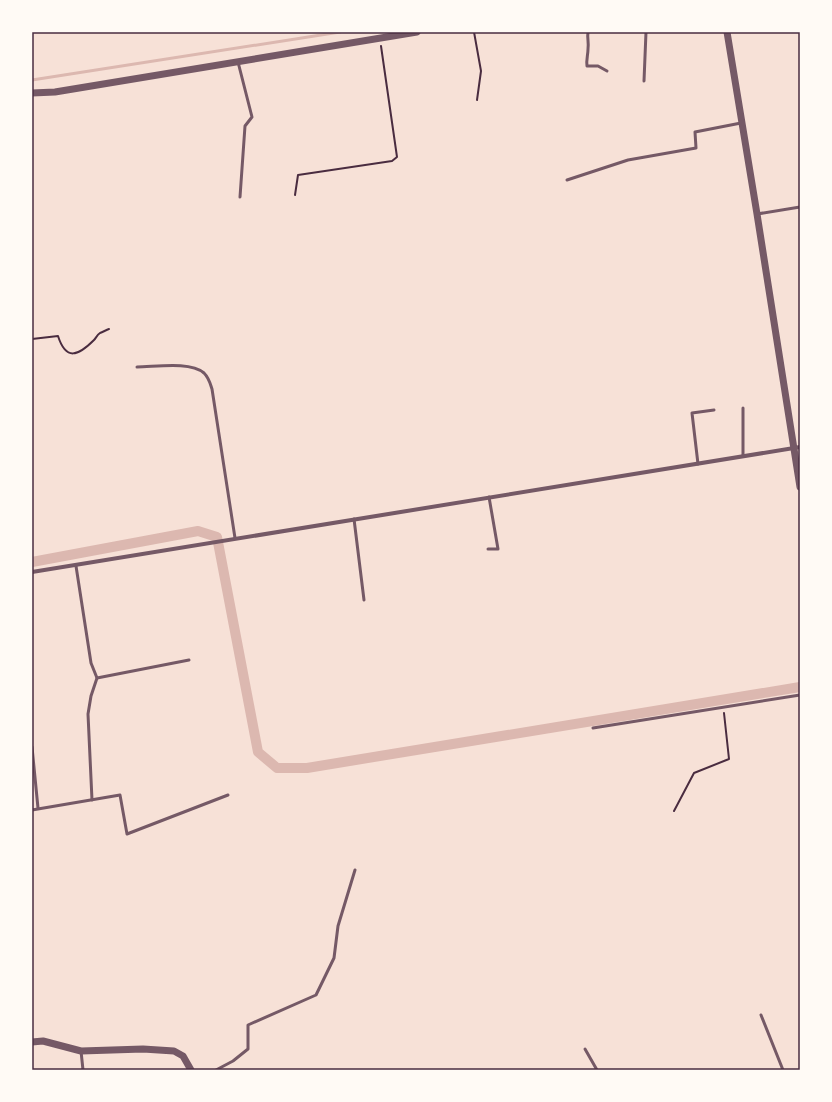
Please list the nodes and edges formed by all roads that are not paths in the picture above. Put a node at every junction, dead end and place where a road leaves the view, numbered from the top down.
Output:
1 (417, 32) edge
2 (588, 32) edge
3 (646, 32) edge
4 (727, 32) edge
5 (238, 62) junction
6 (607, 71) dead end
7 (644, 81) dead end
8 (32, 93) edge
9 (743, 122) junction
10 (567, 180) dead end
11 (240, 197) dead end
12 (800, 207) edge
13 (758, 214) junction
14 (137, 367) dead end
15 (743, 408) dead end
16 (714, 410) dead end
17 (797, 447) edge
18 (744, 456) junction
19 (698, 464) junction
20 (800, 487) edge
21 (489, 498) junction
22 (354, 519) junction
23 (236, 538) junction
24 (488, 549) dead end
25 (76, 566) junction
26 (32, 572) edge
27 (364, 600) dead end
28 (189, 660) dead end
29 (97, 678) junction
30 (800, 695) edge
31 (592, 728) dead end
32 (32, 747) edge
33 (228, 795) dead end
34 (92, 800) junction
35 (38, 808) junction
36 (32, 810) edge
37 (355, 870) dead end
38 (761, 1015) dead end
39 (32, 1042) edge
40 (586, 1049) dead end
41 (81, 1051) junction
42 (83, 1070) edge
43 (191, 1070) edge
44 (216, 1070) edge
45 (597, 1070) edge
46 (783, 1070) edge

1 - 5 street
2 - 6 lane
3 - 7 lane
4 - 9 street
5 - 8 street
5 - 11 lane
9 - 10 lane
9 - 13 street
12 - 13 lane
13 - 17 street
14 - 23 lane
15 - 18 lane
16 - 19 lane
17 - 18 street
17 - 20 street
18 - 19 street
19 - 21 street
21 - 22 street
21 - 24 lane
22 - 23 street
22 - 27 lane
23 - 25 street
25 - 26 street
25 - 29 lane
28 - 29 lane
29 - 34 lane
30 - 31 lane
32 - 35 lane
33 - 34 lane
34 - 35 lane
35 - 36 lane
37 - 44 lane
38 - 46 lane
39 - 41 street
40 - 45 lane
41 - 42 lane
41 - 43 street

